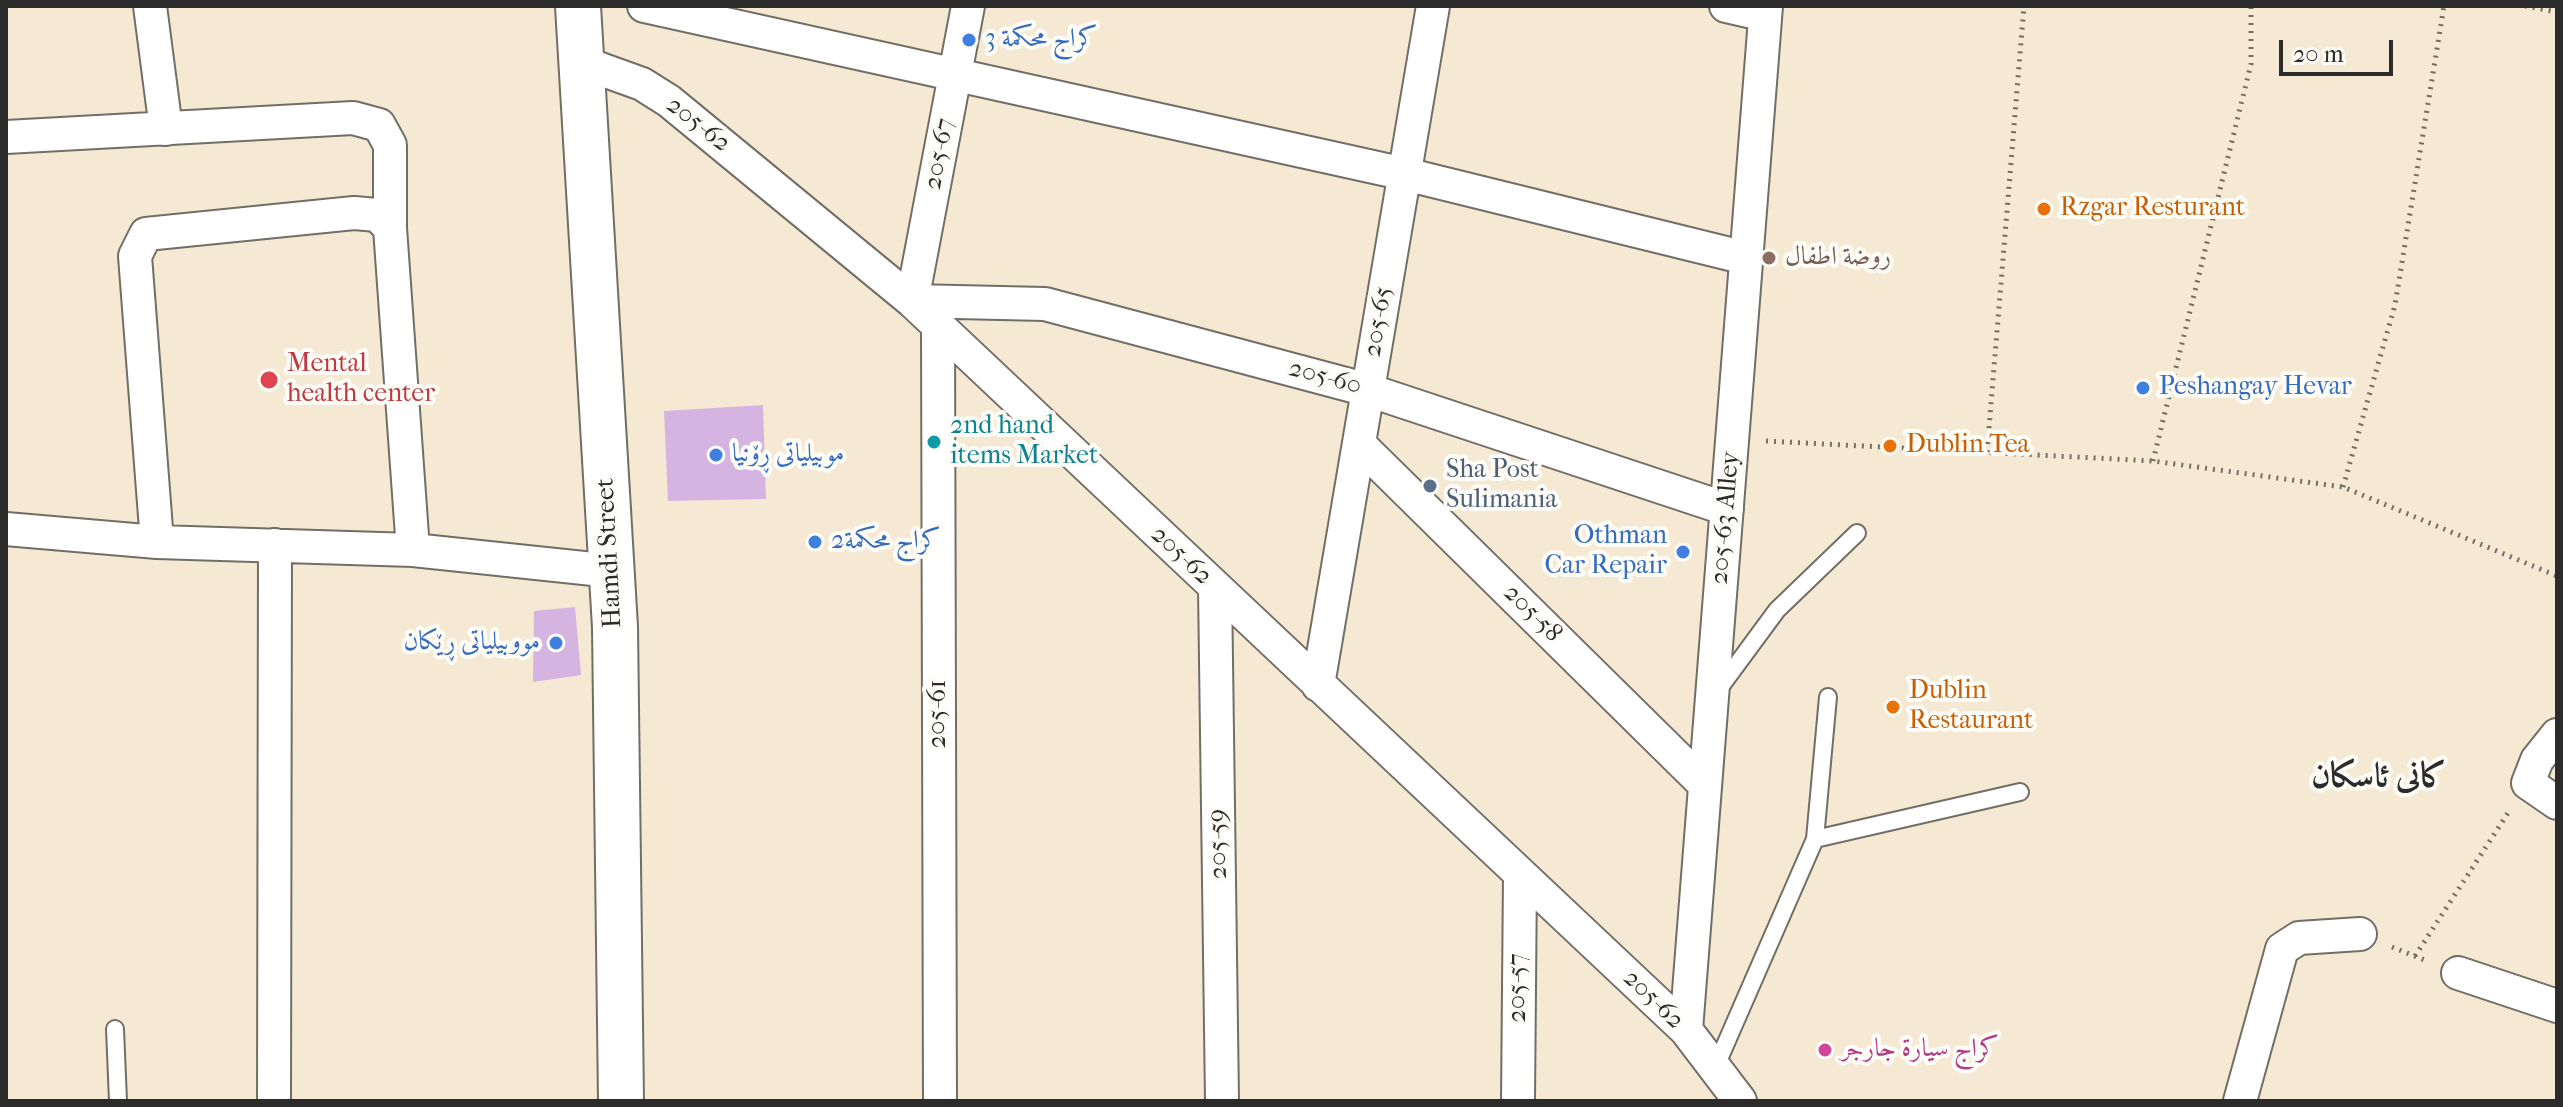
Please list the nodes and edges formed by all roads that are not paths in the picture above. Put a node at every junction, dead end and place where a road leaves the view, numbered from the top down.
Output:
1 (150, 6) edge
2 (578, 6) edge
3 (644, 6) edge
4 (968, 6) edge
5 (1433, 6) edge
6 (1726, 6) edge
7 (1766, 10) edge
8 (581, 62) junction
9 (955, 77) junction
10 (166, 129) junction
11 (6, 137) edge
12 (1405, 174) junction
13 (390, 228) junction
14 (1746, 258) junction
15 (912, 301) junction
16 (938, 328) junction
17 (1368, 390) junction
18 (1359, 444) junction
19 (1727, 509) junction
20 (6, 529) edge
21 (1857, 533) dead end
22 (157, 542) junction
23 (275, 545) junction
24 (413, 550) junction
25 (612, 571) junction
26 (1215, 587) junction
27 (1318, 685) junction
28 (1828, 697) dead end
29 (1712, 698) junction
30 (2557, 735) edge
31 (1705, 785) junction
32 (2020, 792) dead end
33 (2557, 803) edge
34 (1815, 839) junction
35 (1520, 875) junction
36 (2360, 934) road end
37 (2458, 973) road end
38 (2557, 1006) edge
39 (115, 1029) dead end
40 (1686, 1030) junction
41 (1716, 1066) junction
42 (118, 1101) edge
43 (274, 1101) edge
44 (621, 1101) edge
45 (940, 1101) edge
46 (1222, 1101) edge
47 (1518, 1101) edge
48 (1740, 1101) edge
49 (2240, 1101) edge

1 - 10 street
2 - 8 main road, Hamdi Street
3 - 9 street
4 - 9 street, 205-67
5 - 12 street, 205-65
6 - 7 street
7 - 14 street, 205-63 Alley
8 - 15 street, 205-62
8 - 25 main road, Hamdi Street
9 - 12 street
9 - 15 street, 205-67
10 - 11 street
10 - 13 street
12 - 14 street
12 - 17 street, 205-65
13 - 22 street
13 - 24 street
14 - 19 street, 205-63 Alley
15 - 16 street, 205-62
15 - 17 street, 205-60
16 - 26 street, 205-62
16 - 45 street, 205-61
17 - 18 street, 205-65
17 - 19 street, 205-60
18 - 27 street, 205-65
18 - 31 street, 205-58
19 - 29 street, 205-63 Alley
20 - 22 street
21 - 29 lane
22 - 23 street
23 - 24 street
23 - 43 street
24 - 25 street
25 - 44 main road, Hamdi Street
26 - 27 street, 205-62
26 - 46 street, 205-59
27 - 35 street, 205-62
28 - 34 lane
29 - 31 street, 205-63 Alley
30 - 33 street
31 - 40 street, 205-63 Alley
32 - 34 lane
34 - 41 lane
35 - 40 street, 205-62
35 - 47 street, 205-57
36 - 49 street
37 - 38 street
39 - 42 lane
40 - 41 street, 205-62
41 - 48 street, 205-62

